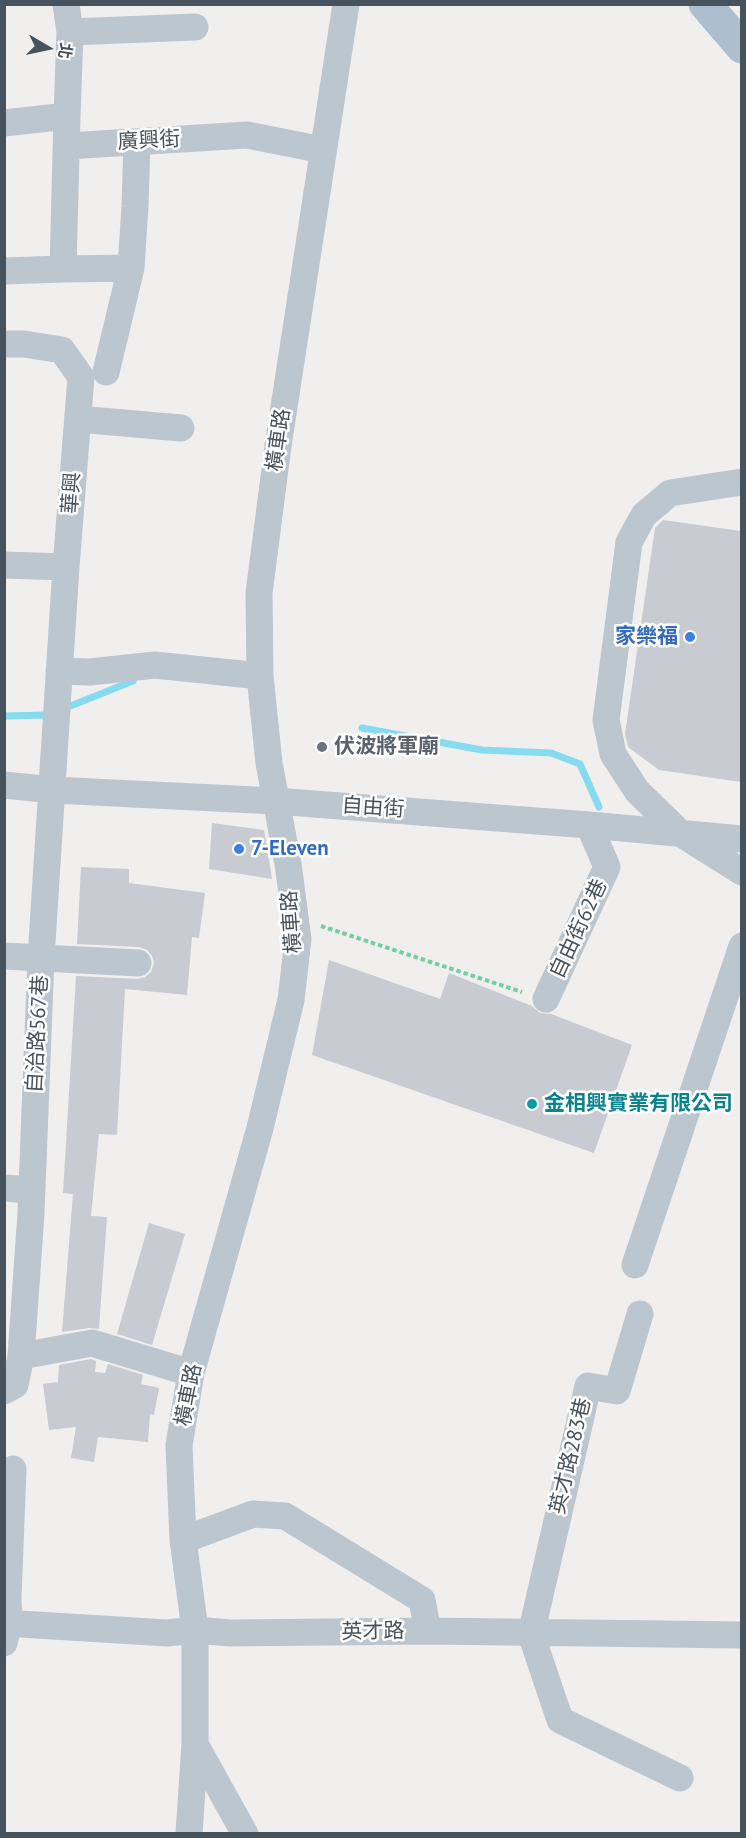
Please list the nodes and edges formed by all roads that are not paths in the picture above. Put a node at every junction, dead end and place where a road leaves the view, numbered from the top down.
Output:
1 (66, 4) edge
2 (346, 4) edge
3 (705, 4) edge
4 (195, 27) dead end
5 (70, 32) junction
6 (741, 47) edge
7 (67, 116) junction
8 (4, 123) edge
9 (136, 142) junction
10 (67, 146) junction
11 (323, 150) junction
12 (131, 268) junction
13 (63, 269) junction
14 (4, 271) edge
15 (4, 344) edge
16 (106, 372) dead end
17 (78, 419) junction
18 (181, 428) dead end
19 (741, 482) edge
20 (4, 565) edge
21 (66, 567) junction
22 (260, 676) junction
23 (58, 682) junction
24 (4, 785) edge
25 (53, 790) junction
26 (275, 801) junction
27 (589, 825) junction
28 (680, 833) junction
29 (741, 839) edge
30 (741, 872) edge
31 (741, 946) edge
32 (4, 956) edge
33 (41, 958) junction
34 (138, 963) dead end
35 (546, 999) road end
36 (18, 1189) edge
37 (634, 1265) dead end
38 (640, 1314) dead end
39 (21, 1356) junction
40 (191, 1373) junction
41 (4, 1391) edge
42 (13, 1469) dead end
43 (183, 1540) junction
44 (6, 1630) edge
45 (195, 1630) junction
46 (428, 1631) junction
47 (531, 1634) junction
48 (741, 1635) edge
49 (195, 1744) junction
50 (680, 1778) dead end
51 (189, 1833) edge
52 (244, 1833) edge

1 - 5 street
2 - 11 street, 橫車路
3 - 6 main road
4 - 5 street
5 - 7 street
7 - 8 street
7 - 10 street
9 - 10 street, 廣興街
9 - 11 street, 廣興街
9 - 12 street
10 - 13 street
11 - 22 street, 橫車路
12 - 13 street
12 - 16 street
13 - 14 street
15 - 17 street, 華興
17 - 18 street
17 - 21 street, 華興
19 - 28 street
20 - 21 street
21 - 23 street, 華興
22 - 23 street
22 - 26 street, 橫車路
23 - 25 street, 自治路567巷
24 - 25 street, 自由街
25 - 26 street, 自由街
25 - 33 street, 自治路567巷
26 - 27 street, 自由街
26 - 40 street, 橫車路
27 - 28 street, 自由街
27 - 35 street, 自由街62巷
28 - 29 street, 自由街
28 - 30 street
31 - 37 street
32 - 33 street
33 - 34 street
33 - 36 street, 自治路567巷
36 - 39 street, 自治路567巷
38 - 47 street, 英才路283巷
39 - 40 street
39 - 41 street, 自治路567巷
40 - 43 street, 橫車路
42 - 44 street
43 - 45 street, 橫車路
43 - 46 street
44 - 45 street, 英才路
45 - 46 street, 英才路
45 - 49 street, 橫車路
46 - 47 street, 英才路
47 - 48 street, 英才路
47 - 50 street
49 - 51 street, 橫車路
49 - 52 street

